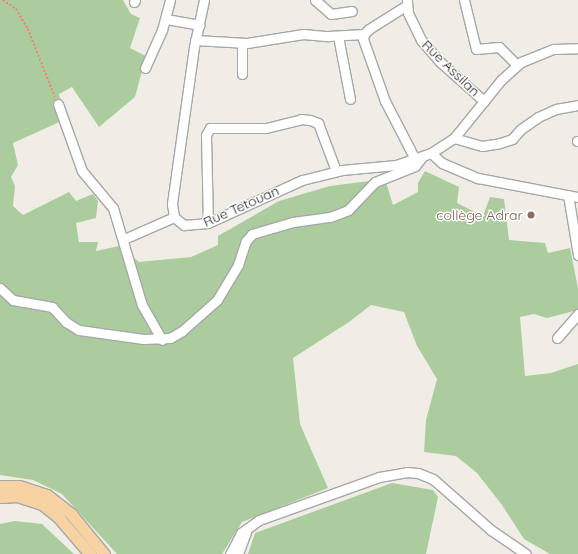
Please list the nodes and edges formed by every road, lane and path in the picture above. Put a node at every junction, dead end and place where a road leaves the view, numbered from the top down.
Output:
1 (3, 0) edge
2 (170, 0) edge
3 (204, 0) edge
4 (315, 0) edge
5 (464, 0) edge
6 (407, 6) edge
7 (352, 11) dead end
8 (166, 20) junction
9 (199, 25) junction
10 (364, 34) junction
11 (338, 36) junction
12 (195, 40) junction
13 (242, 43) junction
14 (578, 48) edge
15 (517, 65) junction
16 (145, 68) dead end
17 (242, 74) dead end
18 (350, 99) dead end
19 (484, 101) junction
20 (58, 104) joint
21 (578, 105) edge
22 (454, 138) junction
23 (423, 157) junction
24 (336, 171) junction
25 (568, 195) junction
26 (578, 197) edge
27 (174, 217) junction
28 (208, 223) junction
29 (124, 239) junction
30 (578, 255) edge
31 (0, 288) edge
32 (578, 314) edge
33 (557, 338) dead end
34 (162, 340) junction
35 (0, 486) edge
36 (0, 497) edge
37 (247, 527) junction
38 (90, 554) edge
39 (104, 554) edge
40 (230, 554) edge
41 (238, 554) edge
42 (526, 554) edge

1 - 20 path
2 - 8 street
3 - 9 street
4 - 7 street
5 - 15 street
6 - 10 street
6 - 19 street, Rue Assilan
8 - 9 street
8 - 16 street
9 - 12 street
10 - 11 street
10 - 23 street
11 - 13 street
11 - 18 street
12 - 13 street
12 - 27 street
13 - 17 street
14 - 15 street
15 - 19 street
19 - 22 street
20 - 29 street
21 - 22 street
22 - 23 street
23 - 24 street, Rue Tetouan
23 - 25 street
23 - 34 street
24 - 28 street, Rue Tetouan
24 - 28 street
25 - 26 street
25 - 30 street
27 - 28 street, Rue Tetouan
27 - 29 street
29 - 34 street
31 - 34 street
32 - 33 street
35 - 39 main road
36 - 38 main road
37 - 40 street
37 - 41 street
37 - 42 street

